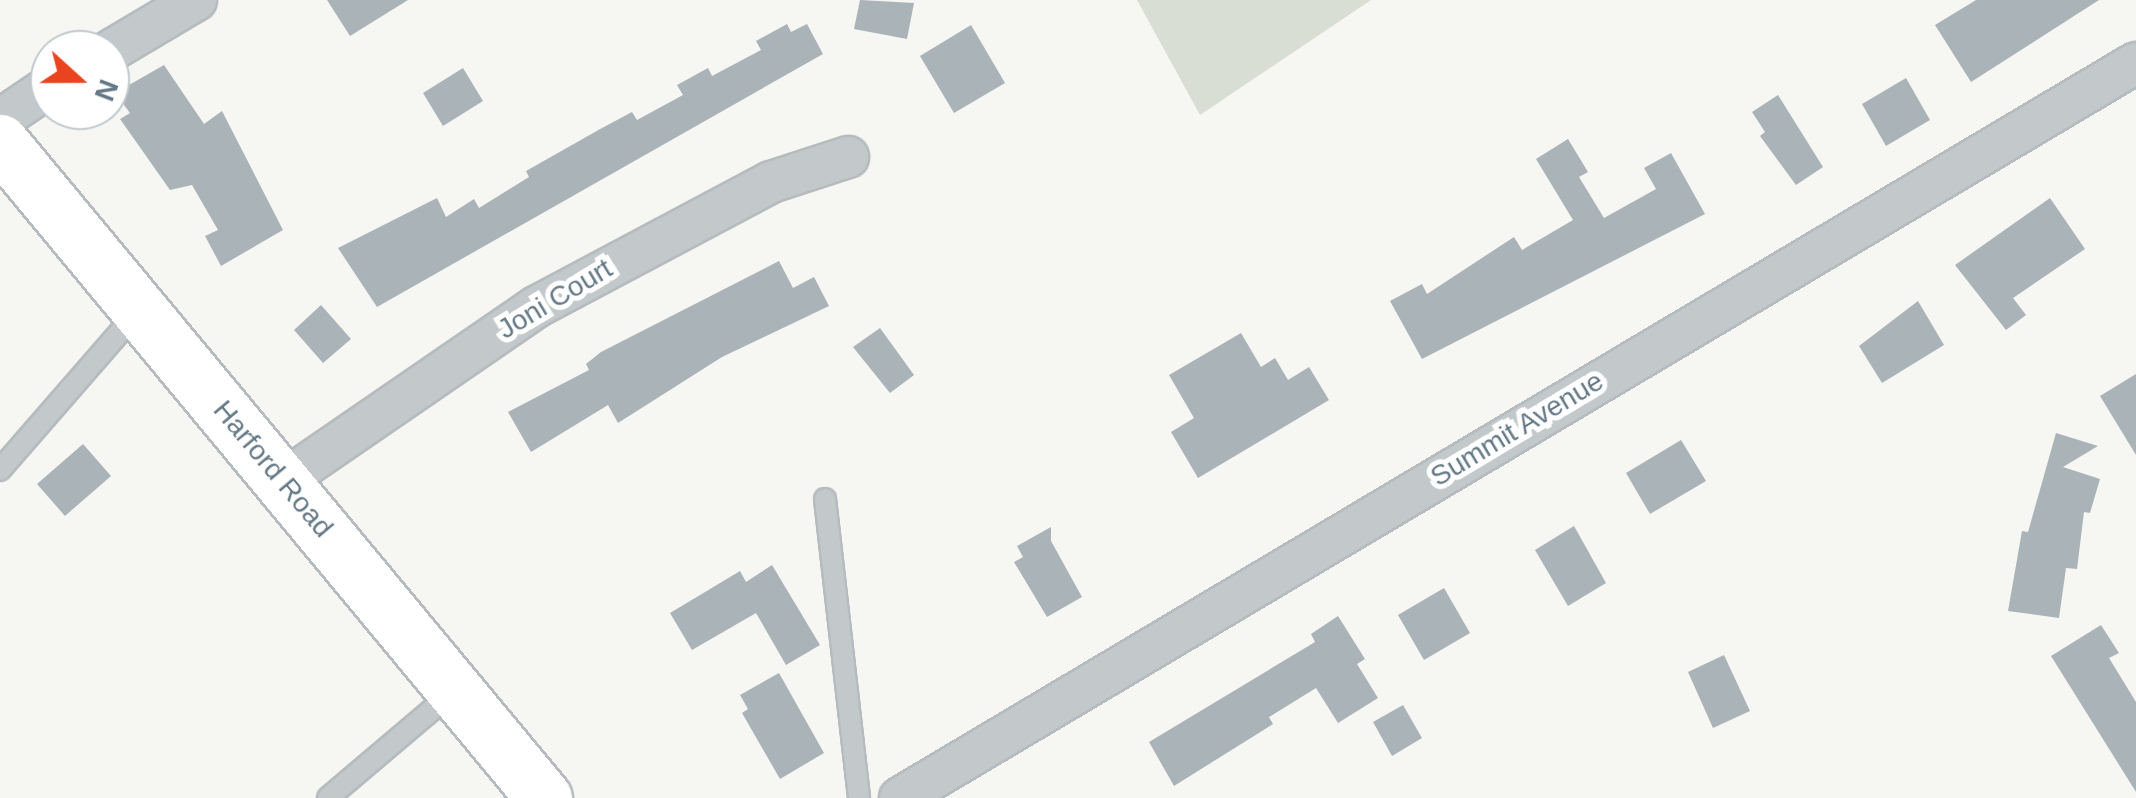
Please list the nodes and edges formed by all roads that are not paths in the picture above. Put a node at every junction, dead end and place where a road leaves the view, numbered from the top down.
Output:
1 (196, 0) edge
2 (130, 39) edge
3 (2136, 63) edge
4 (30, 100) edge
5 (0, 120) edge
6 (0, 142) edge
7 (848, 157) dead end
8 (140, 309) junction
9 (0, 470) edge
10 (283, 481) junction
11 (826, 499) dead end
12 (456, 690) junction
13 (328, 798) edge
14 (544, 798) edge
15 (859, 798) edge
16 (900, 798) edge

1 - 2 street
3 - 16 street, Summit Avenue
4 - 5 street
6 - 8 main road, Harford Road
7 - 10 street, Joni Court
8 - 9 lane
8 - 10 main road, Harford Road
10 - 12 main road, Harford Road
11 - 15 lane
12 - 13 lane
12 - 14 main road, Harford Road

